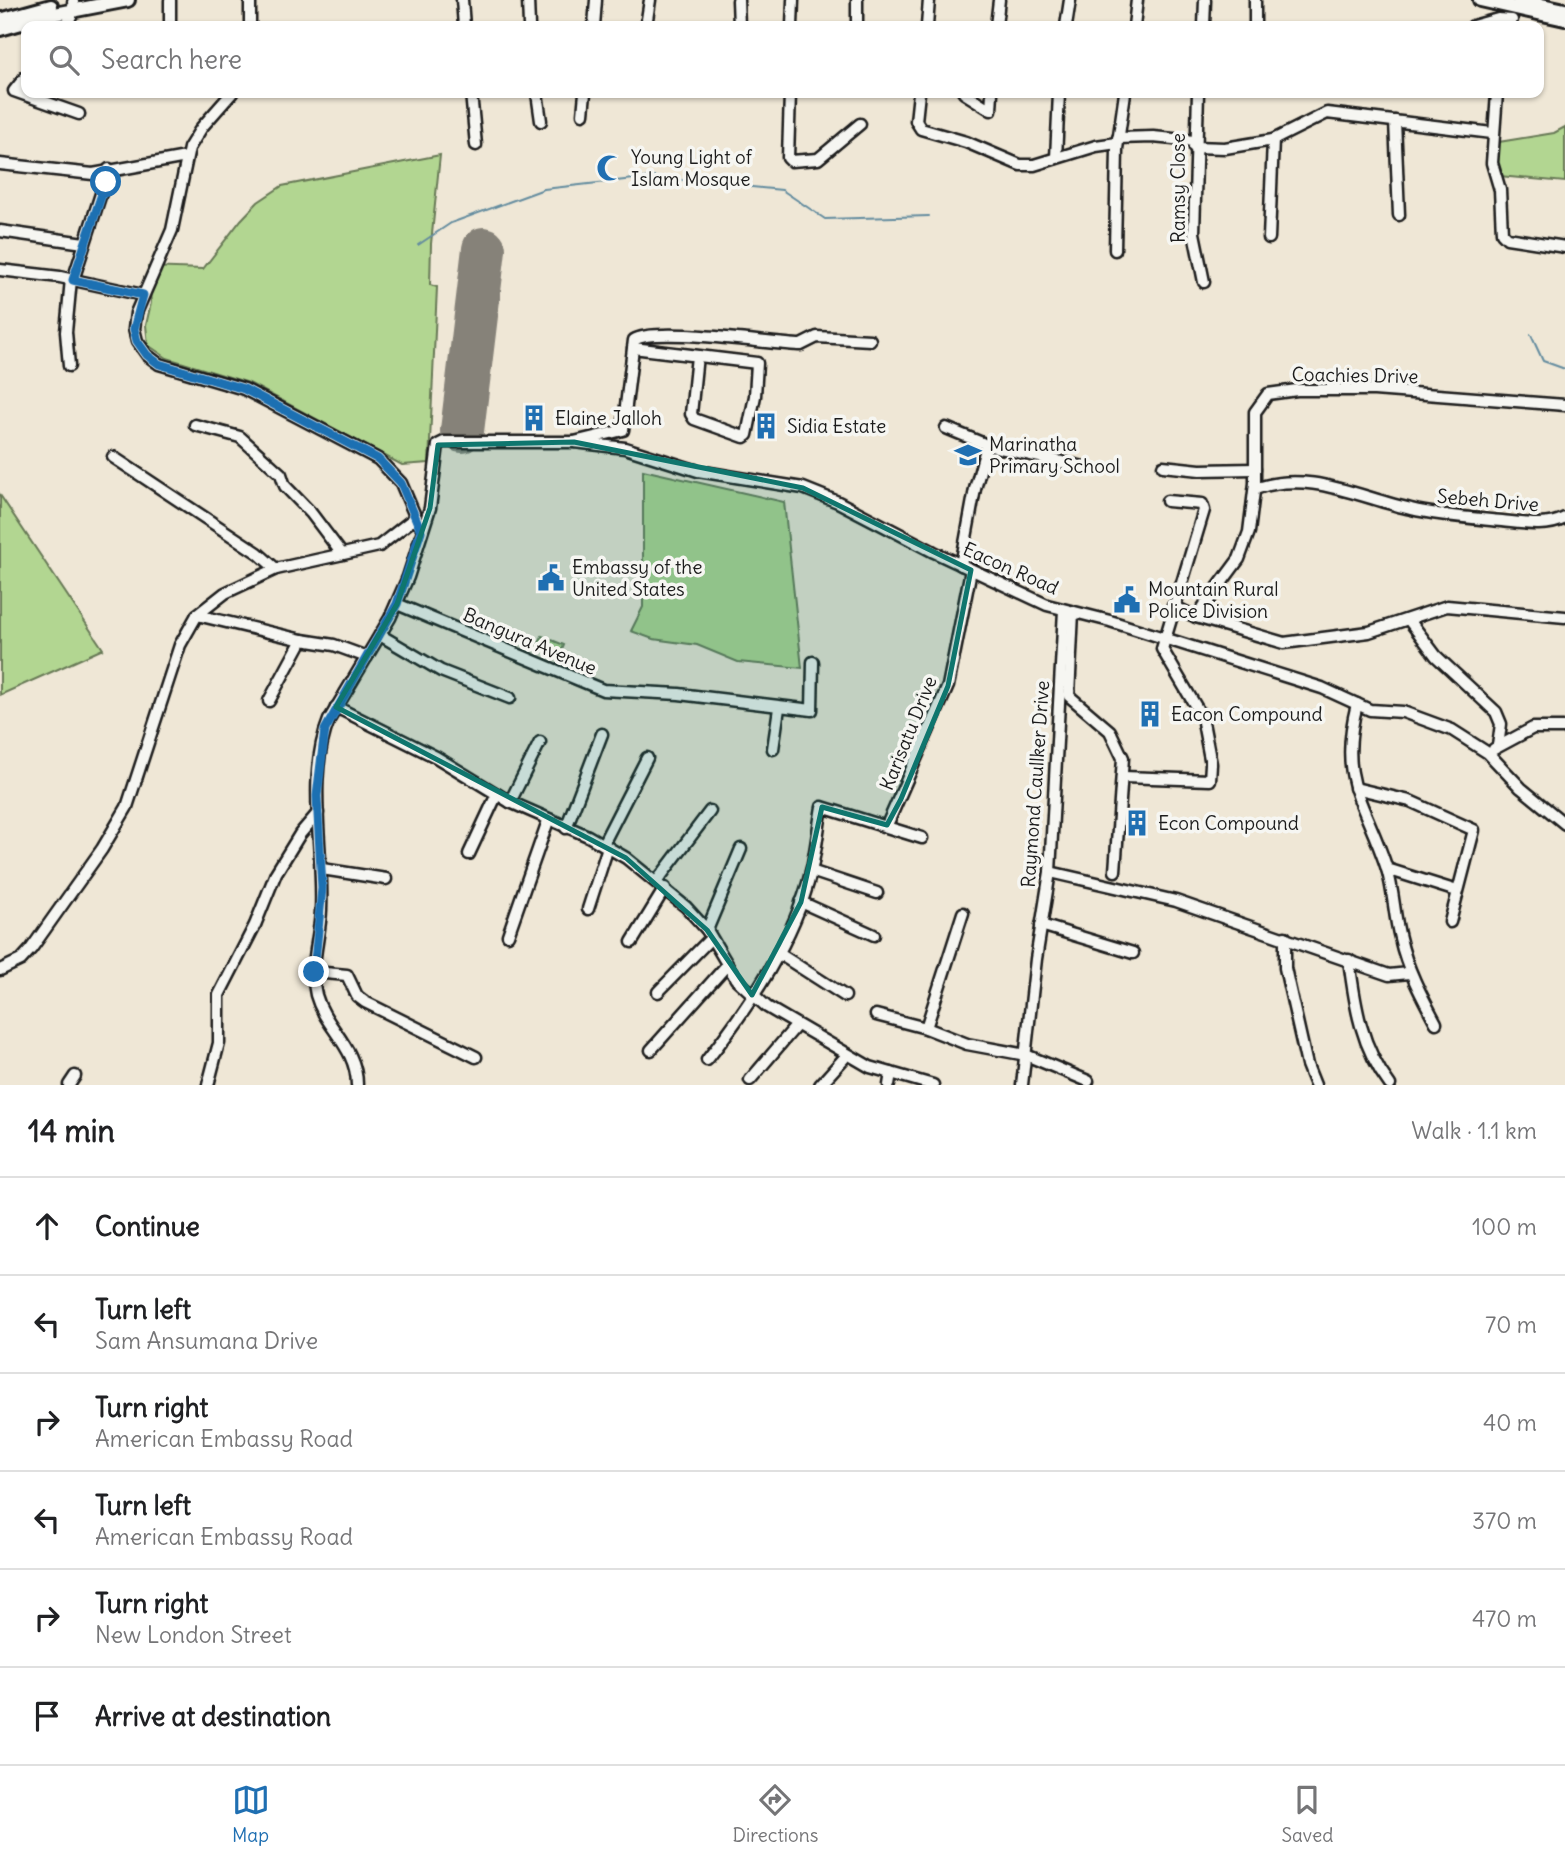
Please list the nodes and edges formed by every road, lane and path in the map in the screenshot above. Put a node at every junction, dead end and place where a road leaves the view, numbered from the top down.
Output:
1 (128, 0) edge
2 (170, 0) edge
3 (250, 0) edge
4 (462, 0) edge
5 (528, 0) edge
6 (596, 0) edge
7 (650, 0) edge
8 (738, 0) edge
9 (793, 0) edge
10 (858, 0) edge
11 (929, 0) edge
12 (999, 0) edge
13 (1070, 0) edge
14 (1137, 0) edge
15 (1205, 0) edge
16 (1255, 0) edge
17 (1480, 0) edge
18 (76, 4) edge
19 (1551, 4) edge
20 (1565, 10) edge
21 (1515, 11) edge
22 (1565, 19) edge
23 (0, 20) edge
24 (24, 21) edge
25 (68, 21) edge
26 (170, 21) edge
27 (250, 21) edge
28 (464, 21) edge
29 (529, 21) edge
30 (594, 21) edge
31 (647, 21) edge
32 (739, 21) edge
33 (792, 21) edge
34 (857, 21) edge
35 (927, 21) edge
36 (997, 21) edge
37 (1067, 21) edge
38 (1135, 21) edge
39 (1204, 21) edge
40 (1255, 21) edge
41 (1491, 21) edge
42 (21, 22) edge
43 (0, 29) edge
44 (21, 82) edge
45 (21, 93) edge
46 (34, 98) edge
47 (228, 98) edge
48 (471, 98) edge
49 (538, 98) edge
50 (585, 98) edge
51 (790, 98) edge
52 (918, 98) edge
53 (972, 98) edge
54 (992, 98) edge
55 (1059, 98) edge
56 (1124, 98) edge
57 (1198, 98) edge
58 (1496, 98) edge
59 (79, 114) dead end
60 (583, 114) dead end
61 (541, 121) dead end
62 (1395, 121) junction
63 (860, 124) dead end
64 (1492, 133) junction
65 (1118, 140) junction
66 (1273, 140) junction
67 (1194, 144) junction
68 (476, 145) dead end
69 (186, 157) junction
70 (1056, 158) junction
71 (0, 164) edge
72 (109, 169) junction
73 (1399, 215) dead end
74 (0, 231) edge
75 (1269, 238) dead end
76 (84, 243) junction
77 (1565, 247) edge
78 (1115, 250) dead end
79 (0, 270) edge
80 (72, 279) junction
81 (1204, 282) dead end
82 (143, 295) junction
83 (870, 340) dead end
84 (633, 348) junction
85 (697, 356) junction
86 (69, 366) dead end
87 (1563, 405) edge
88 (195, 425) dead end
89 (946, 428) dead end
90 (574, 442) junction
91 (987, 445) junction
92 (113, 457) dead end
93 (1163, 466) dead end
94 (1084, 467) dead end
95 (1255, 469) junction
96 (1255, 489) junction
97 (1167, 501) dead end
98 (416, 517) junction
99 (1565, 518) edge
100 (421, 531) junction
101 (342, 554) junction
102 (966, 568) junction
103 (276, 569) junction
104 (397, 604) junction
105 (1173, 606) junction
106 (1068, 611) junction
107 (197, 615) junction
108 (1196, 617) junction
109 (1565, 617) edge
110 (1409, 620) junction
111 (380, 635) junction
112 (1165, 638) junction
113 (302, 640) junction
114 (367, 657) junction
115 (813, 662) dead end
116 (510, 698) dead end
117 (269, 701) dead end
118 (1357, 704) junction
119 (336, 707) junction
120 (779, 708) junction
121 (1565, 728) edge
122 (602, 734) dead end
123 (540, 742) dead end
124 (1498, 746) junction
125 (772, 749) dead end
126 (1488, 753) junction
127 (647, 758) dead end
128 (1124, 777) junction
129 (1355, 788) junction
130 (497, 794) junction
131 (510, 802) junction
132 (710, 811) dead end
133 (318, 813) junction
134 (548, 821) junction
135 (1565, 824) edge
136 (887, 825) junction
137 (566, 828) junction
138 (922, 838) dead end
139 (605, 846) junction
140 (741, 849) dead end
141 (469, 854) dead end
142 (322, 869) junction
143 (1387, 869) junction
144 (811, 870) junction
145 (1115, 871) dead end
146 (1050, 872) junction
147 (386, 879) dead end
148 (661, 885) junction
149 (1457, 891) junction
150 (877, 893) dead end
151 (801, 902) junction
152 (588, 909) dead end
153 (963, 913) dead end
154 (1450, 922) dead end
155 (1041, 925) junction
156 (709, 934) junction
157 (508, 935) dead end
158 (874, 935) dead end
159 (1284, 937) junction
160 (632, 942) dead end
161 (778, 953) junction
162 (1133, 953) dead end
163 (1349, 960) junction
164 (727, 965) junction
165 (0, 970) edge
166 (314, 972) junction
167 (1409, 973) junction
168 (657, 992) dead end
169 (752, 995) junction
170 (845, 996) dead end
171 (876, 1015) dead end
172 (1436, 1023) dead end
173 (796, 1026) junction
174 (926, 1028) junction
175 (651, 1051) dead end
176 (847, 1055) junction
177 (1026, 1055) junction
178 (476, 1057) dead end
179 (707, 1060) dead end
180 (891, 1073) junction
181 (750, 1080) dead end
182 (1088, 1081) dead end
183 (208, 1085) edge
184 (357, 1085) edge
185 (820, 1085) edge
186 (889, 1085) edge
187 (933, 1085) edge
188 (1022, 1085) edge
189 (1315, 1085) edge
190 (1390, 1085) edge

1 - 18 main road
2 - 26 street
3 - 27 street
4 - 28 street
5 - 29 street
6 - 30 street
7 - 31 street
8 - 32 street
9 - 33 street
10 - 34 street
11 - 35 street
12 - 36 street
13 - 37 street
14 - 38 street
15 - 39 street
16 - 40 street
17 - 21 main road
18 - 23 main road
18 - 24 main road
18 - 25 street
19 - 20 main road
19 - 21 main road
21 - 22 main road
21 - 41 street
42 - 43 main road
44 - 45 street
46 - 59 street
47 - 69 street
48 - 68 street
49 - 61 street
50 - 60 street
51 - 63 street
52 - 70 street
53 - 54 street
55 - 70 street
56 - 65 street
57 - 67 street, Ramsy Close
58 - 64 street
62 - 64 street
62 - 66 street
62 - 73 street
64 - 77 street
65 - 67 street
65 - 70 street
65 - 78 street
66 - 67 street
66 - 75 street
67 - 81 street, Ramsy Close
69 - 72 street
69 - 82 street
71 - 72 street
72 - 76 street
74 - 76 street
76 - 80 street
79 - 80 street
80 - 82 street
80 - 86 street
82 - 98 street
83 - 84 street
84 - 85 street
84 - 90 street
85 - 85 street
87 - 95 street, Coachies Drive
88 - 101 street
89 - 91 street
90 - 100 street, Eacon Road
90 - 102 street, Eacon Road
91 - 94 street
91 - 102 street, Karisatu Drive
92 - 103 street
93 - 95 street
95 - 96 street, Coachies Drive
96 - 99 street, Sebeh Drive
96 - 108 street, Coachies Drive
97 - 105 street
98 - 100 street
98 - 101 street
100 - 104 street
101 - 103 street
102 - 106 street, Eacon Road
102 - 136 street, Karisatu Drive
103 - 107 street
104 - 111 street
104 - 120 street, Bangura Avenue
105 - 108 street
105 - 112 street
106 - 112 street, Eacon Road
106 - 128 street
106 - 146 street, Raymond Caullker Drive
107 - 113 street
107 - 165 street
108 - 110 street
109 - 110 street
110 - 124 street
111 - 114 street
111 - 116 street
112 - 118 street, Eacon Road
112 - 128 street
113 - 114 street
113 - 117 street
114 - 119 street
115 - 120 street, Bangura Avenue
118 - 126 street, Eacon Road
118 - 129 street
119 - 130 street
119 - 133 street
120 - 125 street
121 - 124 street
122 - 137 street
123 - 131 street
124 - 126 street
126 - 135 street, Eacon Road
127 - 139 street
128 - 145 street
129 - 143 street
129 - 149 street
130 - 131 street
130 - 141 street
131 - 134 street
132 - 148 street
133 - 142 street
133 - 183 street
134 - 137 street
134 - 157 street
136 - 138 street
136 - 144 street
137 - 139 street
139 - 148 street
139 - 152 street
140 - 156 street
142 - 147 street
142 - 166 street
143 - 149 street
143 - 167 street
144 - 150 street
144 - 151 street
146 - 155 street, Raymond Caullker Drive
146 - 159 street
148 - 156 street
148 - 160 street
149 - 154 street
151 - 158 street
151 - 161 street
153 - 174 street
155 - 162 street
155 - 177 street, Raymond Caullker Drive
156 - 164 street
156 - 168 street
159 - 163 street
159 - 189 street
161 - 169 street
161 - 170 street
163 - 167 street
163 - 190 street
164 - 169 street
164 - 175 street
166 - 178 street
166 - 184 street
167 - 172 street
169 - 173 street
169 - 179 street
171 - 174 street
173 - 176 street
173 - 181 street
174 - 177 street
176 - 180 street
176 - 185 street
177 - 182 street
177 - 188 street, Raymond Caullker Drive
180 - 186 street
180 - 187 street

